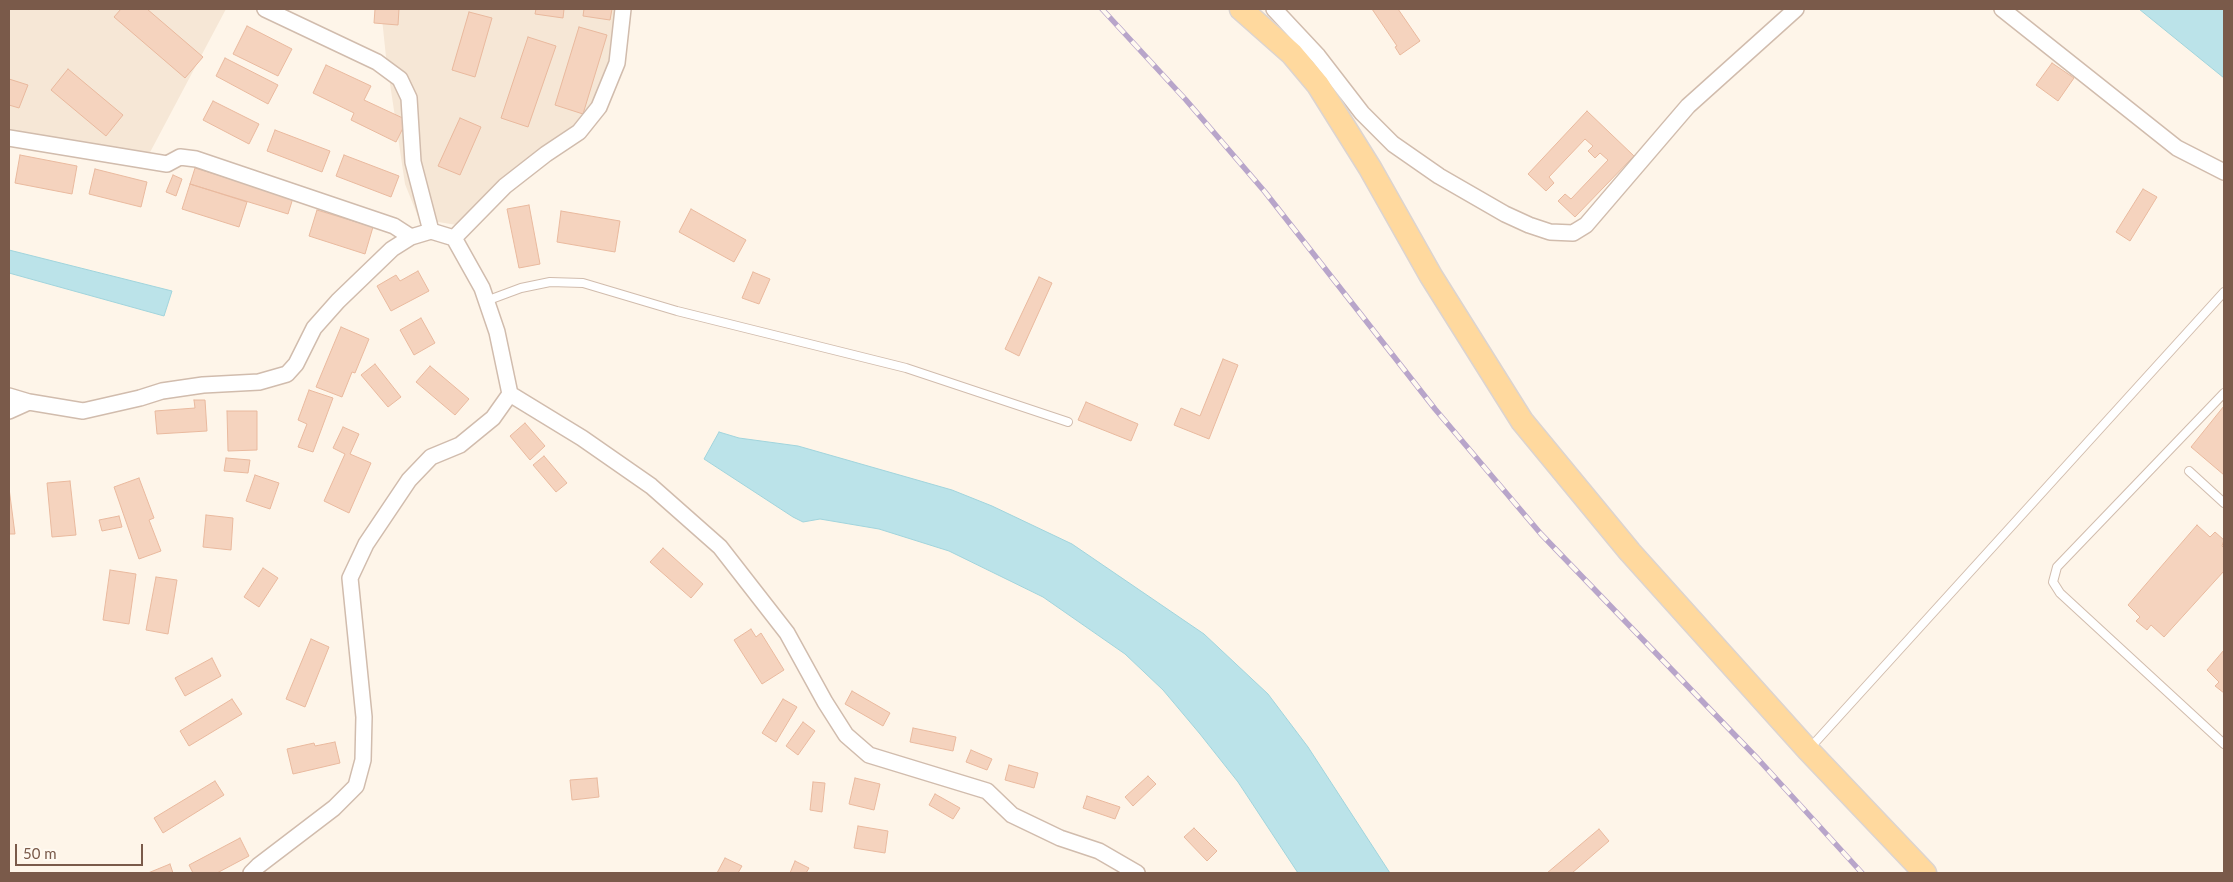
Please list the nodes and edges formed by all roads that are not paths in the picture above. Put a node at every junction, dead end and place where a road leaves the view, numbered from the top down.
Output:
1 (265, 9) edge
2 (623, 9) edge
3 (1240, 9) edge
4 (1274, 9) edge
5 (1796, 9) edge
6 (2002, 9) edge
7 (9, 138) edge
8 (2224, 172) edge
9 (431, 231) junction
10 (411, 237) junction
11 (454, 238) junction
12 (2224, 292) edge
13 (486, 301) junction
14 (2224, 393) edge
15 (510, 394) junction
16 (9, 396) edge
17 (29, 402) junction
18 (9, 411) edge
19 (1068, 422) dead end
20 (2189, 471) dead end
21 (2224, 503) edge
22 (2224, 744) edge
23 (1808, 750) junction
24 (251, 873) edge
25 (1138, 873) edge
26 (1925, 873) edge

1 - 9 street
2 - 11 street
3 - 23 main road
4 - 5 street
6 - 8 street
7 - 10 street
9 - 10 street
9 - 11 street
10 - 17 street
11 - 13 street
12 - 23 lane
13 - 15 street
13 - 19 lane
14 - 22 lane
15 - 24 street
15 - 25 street
16 - 17 street
17 - 18 street
20 - 21 lane
23 - 26 main road

